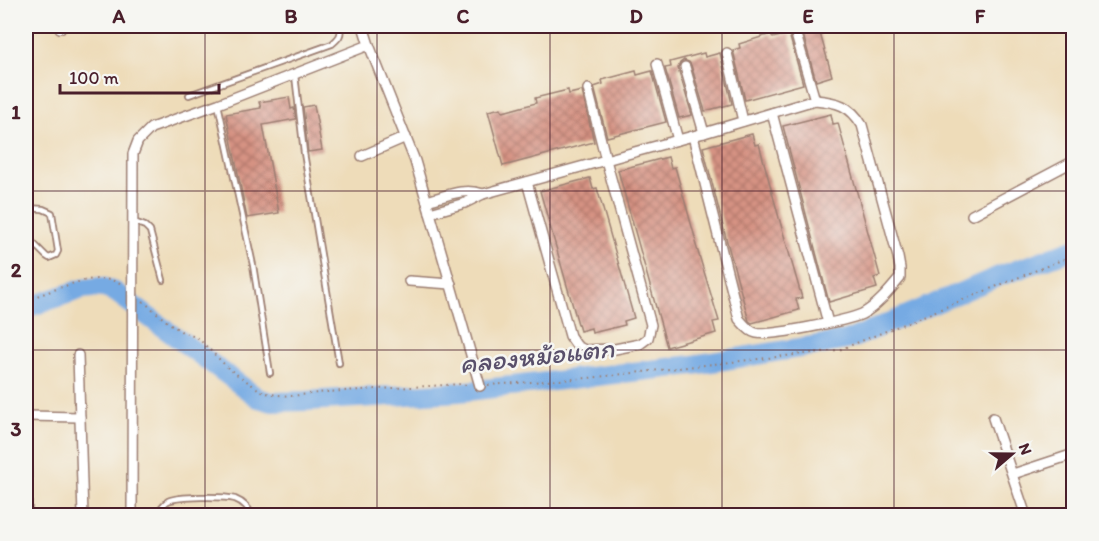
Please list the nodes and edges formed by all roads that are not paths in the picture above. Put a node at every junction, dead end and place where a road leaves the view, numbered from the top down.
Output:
1 (340, 26) edge
2 (363, 26) edge
3 (794, 28) dead end
4 (369, 45) junction
5 (728, 53) dead end
6 (657, 64) dead end
7 (685, 67) dead end
8 (295, 75) junction
9 (588, 89) dead end
10 (189, 95) dead end
11 (815, 100) junction
12 (219, 104) junction
13 (772, 113) junction
14 (743, 121) junction
15 (704, 133) junction
16 (693, 136) junction
17 (406, 137) junction
18 (678, 140) junction
19 (362, 156) dead end
20 (606, 160) junction
21 (1074, 161) edge
22 (527, 182) junction
23 (483, 194) junction
24 (427, 201) junction
25 (26, 208) edge
26 (430, 213) junction
27 (972, 215) dead end
28 (132, 221) junction
29 (26, 236) edge
30 (163, 280) dead end
31 (409, 281) dead end
32 (451, 284) junction
33 (828, 323) junction
34 (78, 355) dead end
35 (339, 363) dead end
36 (270, 373) dead end
37 (480, 386) road end
38 (26, 416) edge
39 (80, 417) junction
40 (993, 418) dead end
41 (1074, 454) edge
42 (26, 462) edge
43 (1013, 474) junction
44 (132, 514) edge
45 (27, 516) edge
46 (83, 516) edge
47 (144, 516) edge
48 (155, 516) edge
49 (252, 516) edge
50 (1026, 516) edge

1 - 10 lane
2 - 4 street
3 - 11 street
4 - 8 street
4 - 17 street
5 - 14 street
6 - 18 street
7 - 15 street
8 - 12 street
8 - 35 lane
9 - 20 street
11 - 13 street
11 - 33 street
12 - 28 street
12 - 36 lane
13 - 14 street
13 - 33 street
14 - 15 street
15 - 16 street
16 - 18 street
16 - 33 street
17 - 19 street
17 - 24 street
18 - 20 street
20 - 22 street
20 - 22 street
21 - 27 street
22 - 23 street
23 - 24 street
23 - 26 street
24 - 26 street
25 - 29 lane
26 - 32 street
28 - 30 lane
28 - 44 street
31 - 32 street
32 - 37 street
34 - 39 street
38 - 39 street
39 - 46 street
40 - 43 street
41 - 43 street
42 - 45 street
43 - 50 street
44 - 47 lane
48 - 49 lane

